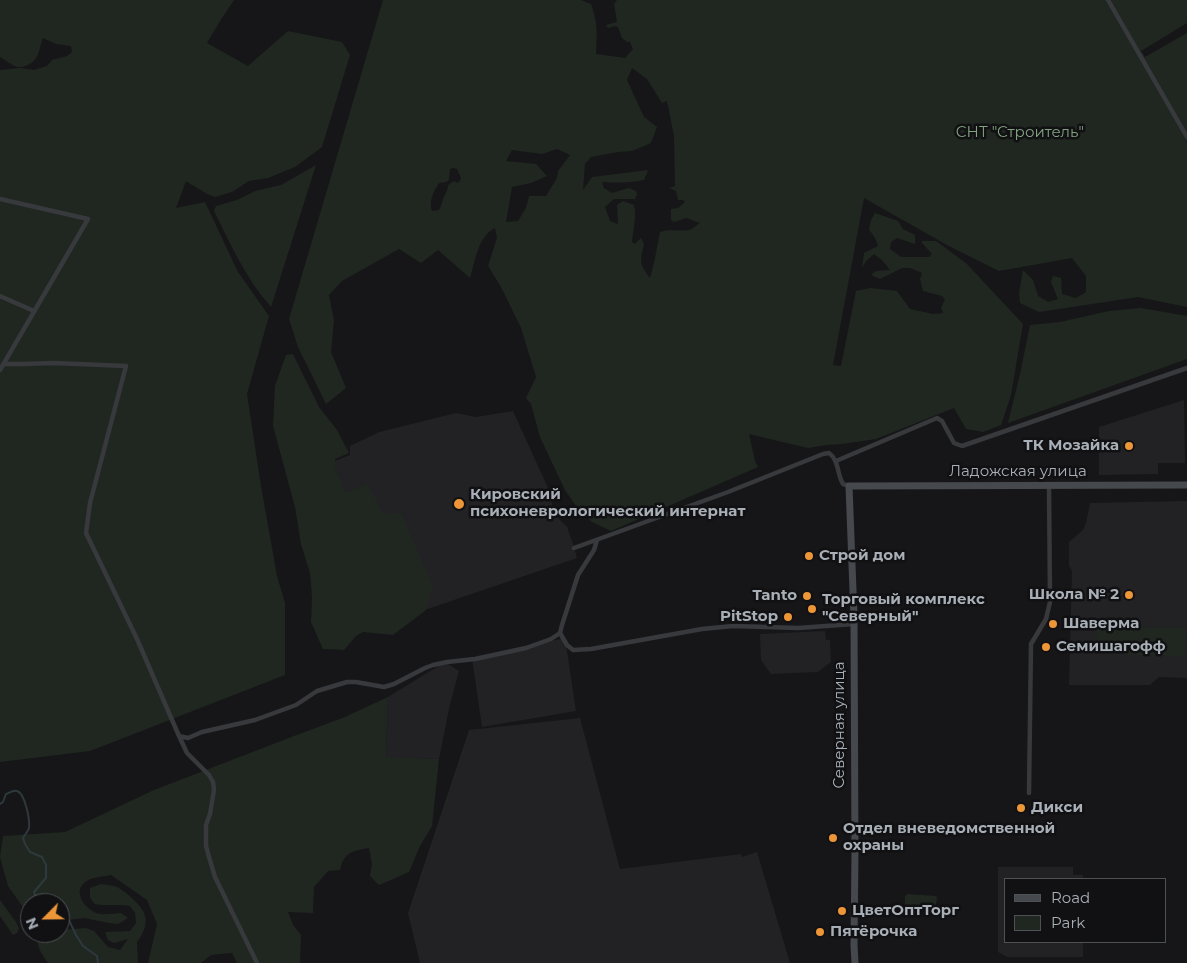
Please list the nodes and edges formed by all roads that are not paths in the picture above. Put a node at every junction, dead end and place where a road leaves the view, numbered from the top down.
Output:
1 (1108, 0) edge
2 (1187, 137) edge
3 (0, 198) edge
4 (0, 296) edge
5 (34, 312) junction
6 (4, 364) junction
7 (1187, 368) edge
8 (0, 370) edge
9 (836, 461) junction
10 (1049, 485) junction
11 (1187, 485) edge
12 (849, 486) junction
13 (597, 540) junction
14 (574, 548) dead end
15 (854, 624) junction
16 (560, 633) junction
17 (179, 736) junction
18 (1029, 793) dead end
19 (257, 963) edge
20 (855, 963) edge

1 - 2 street
3 - 5 street
4 - 5 street
5 - 6 street
6 - 8 street
6 - 17 street
7 - 9 street
9 - 12 street
9 - 13 street
10 - 11 street, Ладожская улица
10 - 12 street, Ладожская улица
10 - 18 street
12 - 15 street, Северная улица
13 - 14 street
13 - 16 street
15 - 16 street
15 - 20 street, Северная улица
16 - 17 street
17 - 19 street

